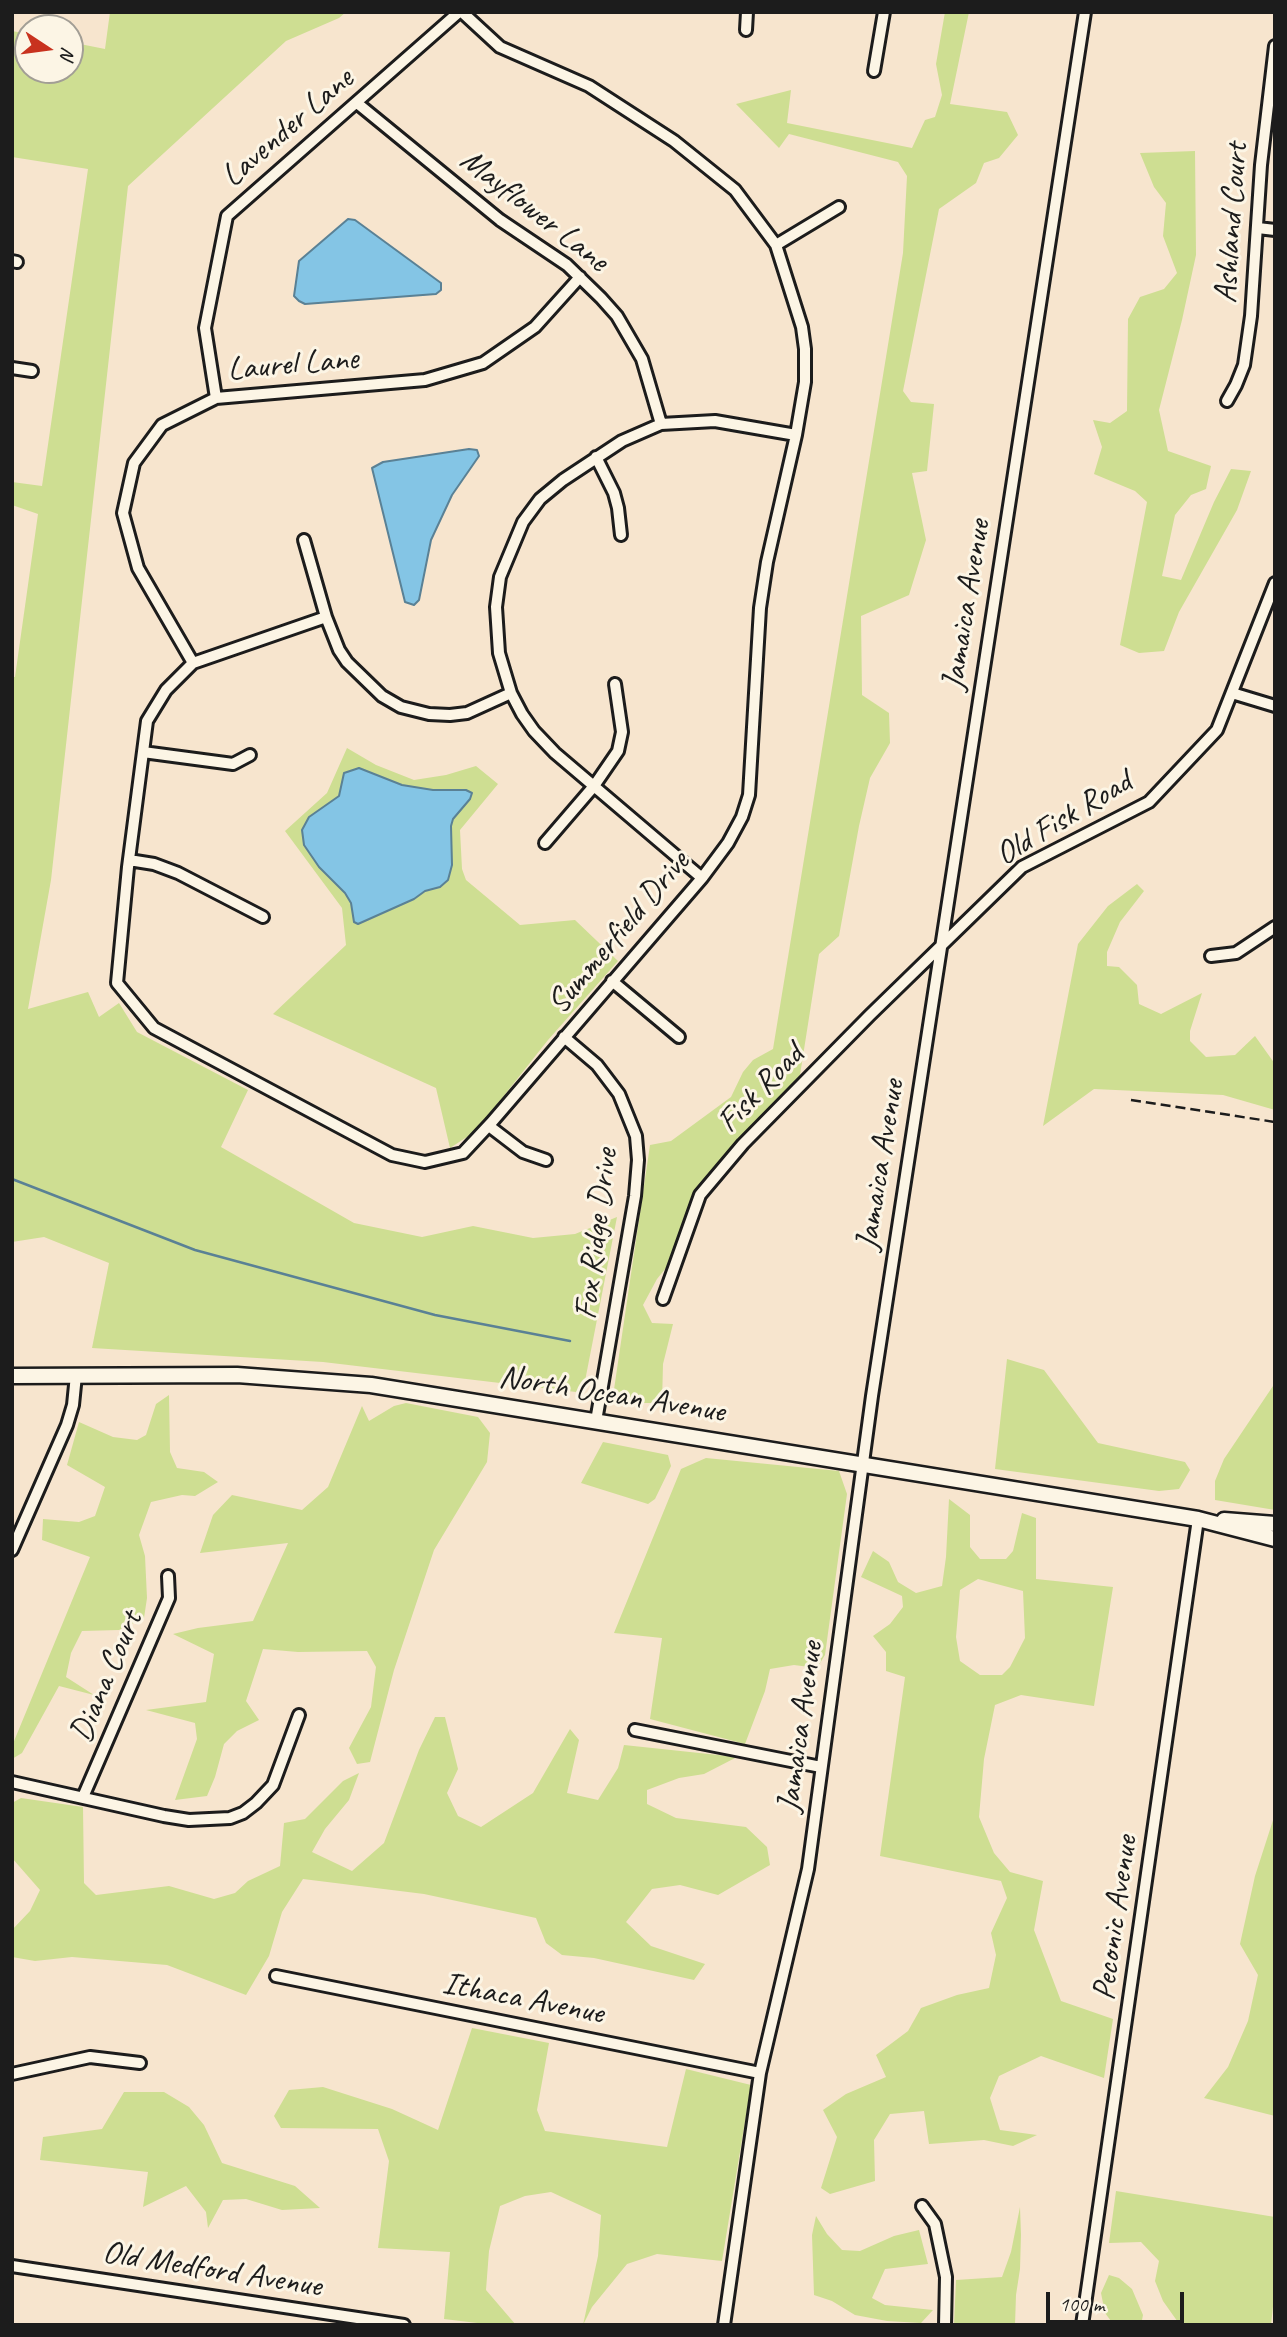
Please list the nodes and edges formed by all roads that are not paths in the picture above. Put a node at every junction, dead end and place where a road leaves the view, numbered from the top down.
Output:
1 (460, 12) edge
2 (747, 12) edge
3 (884, 12) edge
4 (1084, 12) edge
5 (746, 30) dead end
6 (1275, 46) edge
7 (874, 71) dead end
8 (357, 103) junction
9 (839, 207) dead end
10 (1258, 228) junction
11 (1275, 230) edge
12 (776, 245) junction
13 (580, 277) junction
14 (12, 368) edge
15 (32, 371) dead end
16 (216, 398) junction
17 (1227, 401) dead end
18 (661, 424) junction
19 (796, 435) junction
20 (596, 457) junction
21 (621, 535) dead end
22 (304, 540) dead end
23 (1275, 583) edge
24 (326, 617) junction
25 (193, 663) junction
26 (615, 684) dead end
27 (511, 693) junction
28 (1232, 693) junction
29 (1275, 706) edge
30 (143, 751) junction
31 (250, 755) dead end
32 (594, 786) junction
33 (545, 843) dead end
34 (129, 860) junction
35 (702, 878) junction
36 (263, 918) dead end
37 (1275, 927) edge
38 (942, 944) junction
39 (1211, 956) dead end
40 (612, 981) junction
41 (565, 1037) junction
42 (679, 1037) dead end
43 (489, 1126) junction
44 (546, 1160) dead end
45 (663, 1299) dead end
46 (76, 1375) junction
47 (12, 1376) edge
48 (596, 1421) junction
49 (863, 1464) junction
50 (1198, 1519) junction
51 (1275, 1524) edge
52 (1275, 1539) edge
53 (12, 1550) edge
54 (168, 1576) dead end
55 (299, 1715) dead end
56 (635, 1730) dead end
57 (821, 1767) junction
58 (12, 1782) edge
59 (83, 1797) junction
60 (276, 1976) dead end
61 (140, 2063) dead end
62 (760, 2073) junction
63 (12, 2074) edge
64 (922, 2206) dead end
65 (12, 2266) edge
66 (404, 2325) edge
67 (724, 2325) edge
68 (946, 2325) edge
69 (1082, 2325) edge

1 - 8 street, Lavender Lane
1 - 12 street, Summerfield Drive
2 - 5 street
3 - 7 street
4 - 38 street, Jamaica Avenue
6 - 10 street, Ashland Court
8 - 13 street, Mayflower Lane
8 - 16 street, Lavender Lane
9 - 12 street
10 - 11 street
10 - 17 street, Ashland Court
12 - 19 street, Summerfield Drive
13 - 16 street, Laurel Lane
13 - 18 street, Mayflower Lane
14 - 15 street
16 - 25 street, Laurel Lane
18 - 19 street
18 - 20 street
19 - 35 street, Summerfield Drive
20 - 21 street
20 - 27 street
22 - 24 street
23 - 28 street, Old Fisk Road
24 - 25 street, Summerfield Drive
24 - 27 street
25 - 30 street, Summerfield Drive
26 - 32 street
27 - 32 street
28 - 29 street
28 - 38 street, Old Fisk Road
30 - 31 street
30 - 34 street, Summerfield Drive
32 - 33 street
32 - 35 street
34 - 36 street
34 - 43 street, Summerfield Drive
35 - 40 street, Summerfield Drive
37 - 39 street
38 - 45 street, Fisk Road
38 - 49 street, Jamaica Avenue
40 - 41 street, Summerfield Drive
40 - 42 street
41 - 43 street, Summerfield Drive
41 - 48 street, Fox Ridge Drive
43 - 44 street
46 - 47 main road, North Ocean Avenue
46 - 48 main road, North Ocean Avenue
46 - 53 street
48 - 49 main road, North Ocean Avenue
49 - 50 main road, North Ocean Avenue
49 - 57 street, Jamaica Avenue
50 - 51 main road, North Ocean Avenue
50 - 52 main road, North Ocean Avenue
50 - 69 street, Peconic Avenue
54 - 59 street, Diana Court
55 - 59 street
56 - 57 street
57 - 62 street, Jamaica Avenue
58 - 59 street
60 - 62 street, Ithaca Avenue
61 - 63 street
62 - 67 street, Jamaica Avenue
64 - 68 street
65 - 66 street, Old Medford Avenue

